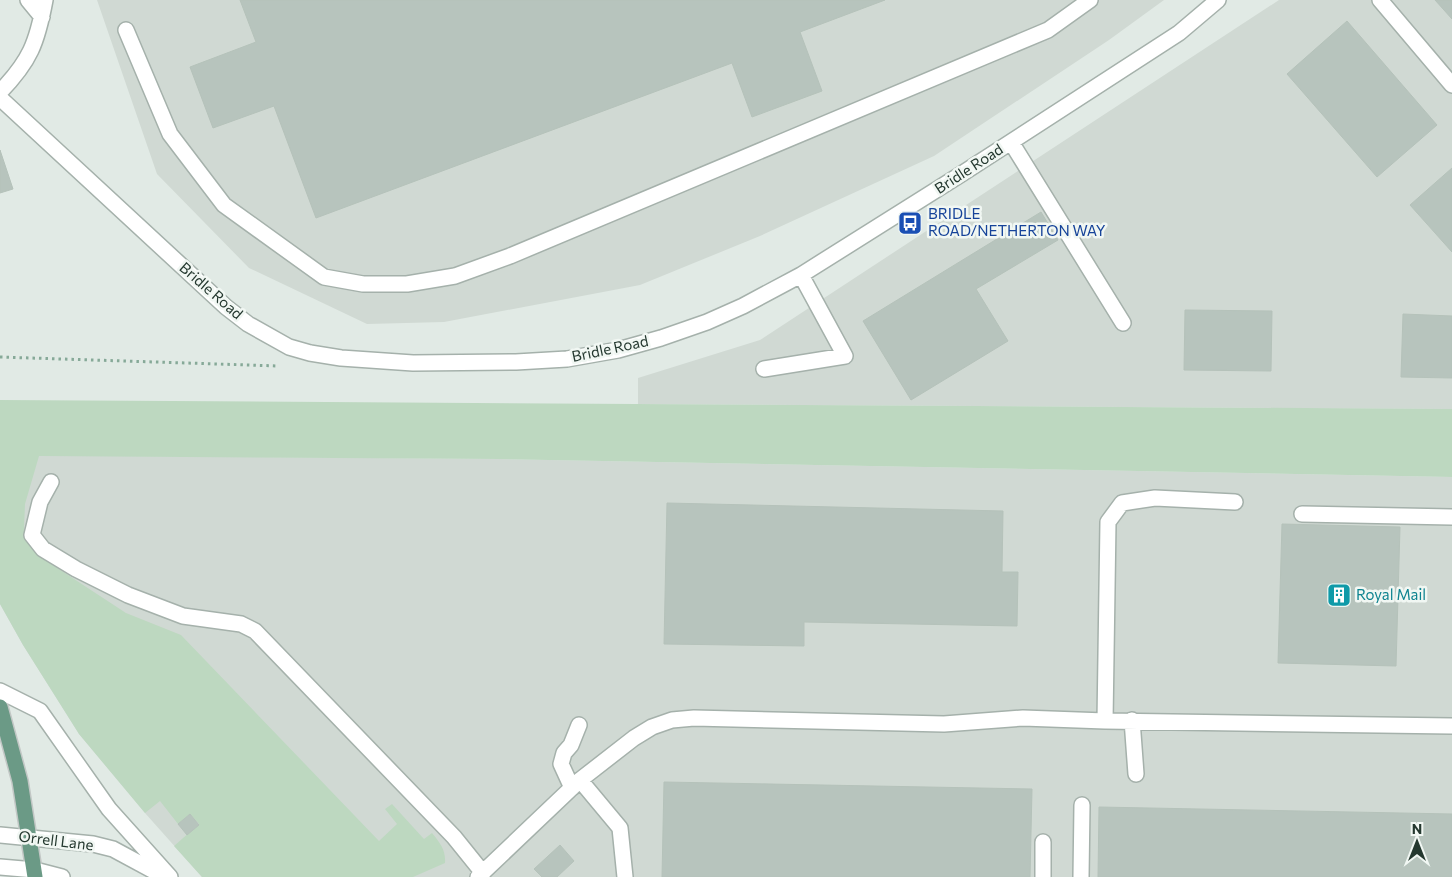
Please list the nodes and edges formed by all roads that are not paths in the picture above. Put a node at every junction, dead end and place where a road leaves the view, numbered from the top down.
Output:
1 (28, 0) edge
2 (44, 0) edge
3 (1090, 0) edge
4 (1218, 0) edge
5 (1380, 0) edge
6 (42, 17) junction
7 (126, 30) dead end
8 (1452, 84) edge
9 (0, 92) edge
10 (0, 98) edge
11 (1011, 142) junction
12 (801, 274) junction
13 (1123, 323) dead end
14 (764, 369) dead end
15 (51, 482) dead end
16 (1235, 502) dead end
17 (1302, 514) dead end
18 (1452, 517) edge
19 (0, 691) edge
20 (0, 708) edge
21 (1132, 720) junction
22 (1104, 721) junction
23 (579, 725) dead end
24 (1452, 726) edge
25 (1136, 774) dead end
26 (576, 784) junction
27 (1082, 805) dead end
28 (0, 835) edge
29 (29, 837) junction
30 (1043, 842) dead end
31 (0, 866) edge
32 (35, 873) edge
33 (481, 875) edge
34 (62, 877) edge
35 (165, 877) edge
36 (170, 877) edge
37 (625, 877) edge
38 (1043, 877) edge
39 (1081, 877) edge

1 - 6 street
2 - 6 street
3 - 7 street
4 - 11 street, Bridle Road
5 - 8 street
6 - 9 street
10 - 12 street, Bridle Road
11 - 12 street, Bridle Road
11 - 13 street
12 - 14 street
15 - 33 street
16 - 22 street
17 - 18 street
19 - 36 street
20 - 29 main road
21 - 22 street
21 - 24 street
21 - 25 street
22 - 26 street
23 - 26 street
26 - 33 street
26 - 37 street
27 - 39 street
28 - 29 street, Orrell Lane
29 - 32 main road
29 - 35 street, Orrell Lane
30 - 38 street
31 - 32 street, Orrell Lane
32 - 34 street, Orrell Lane

